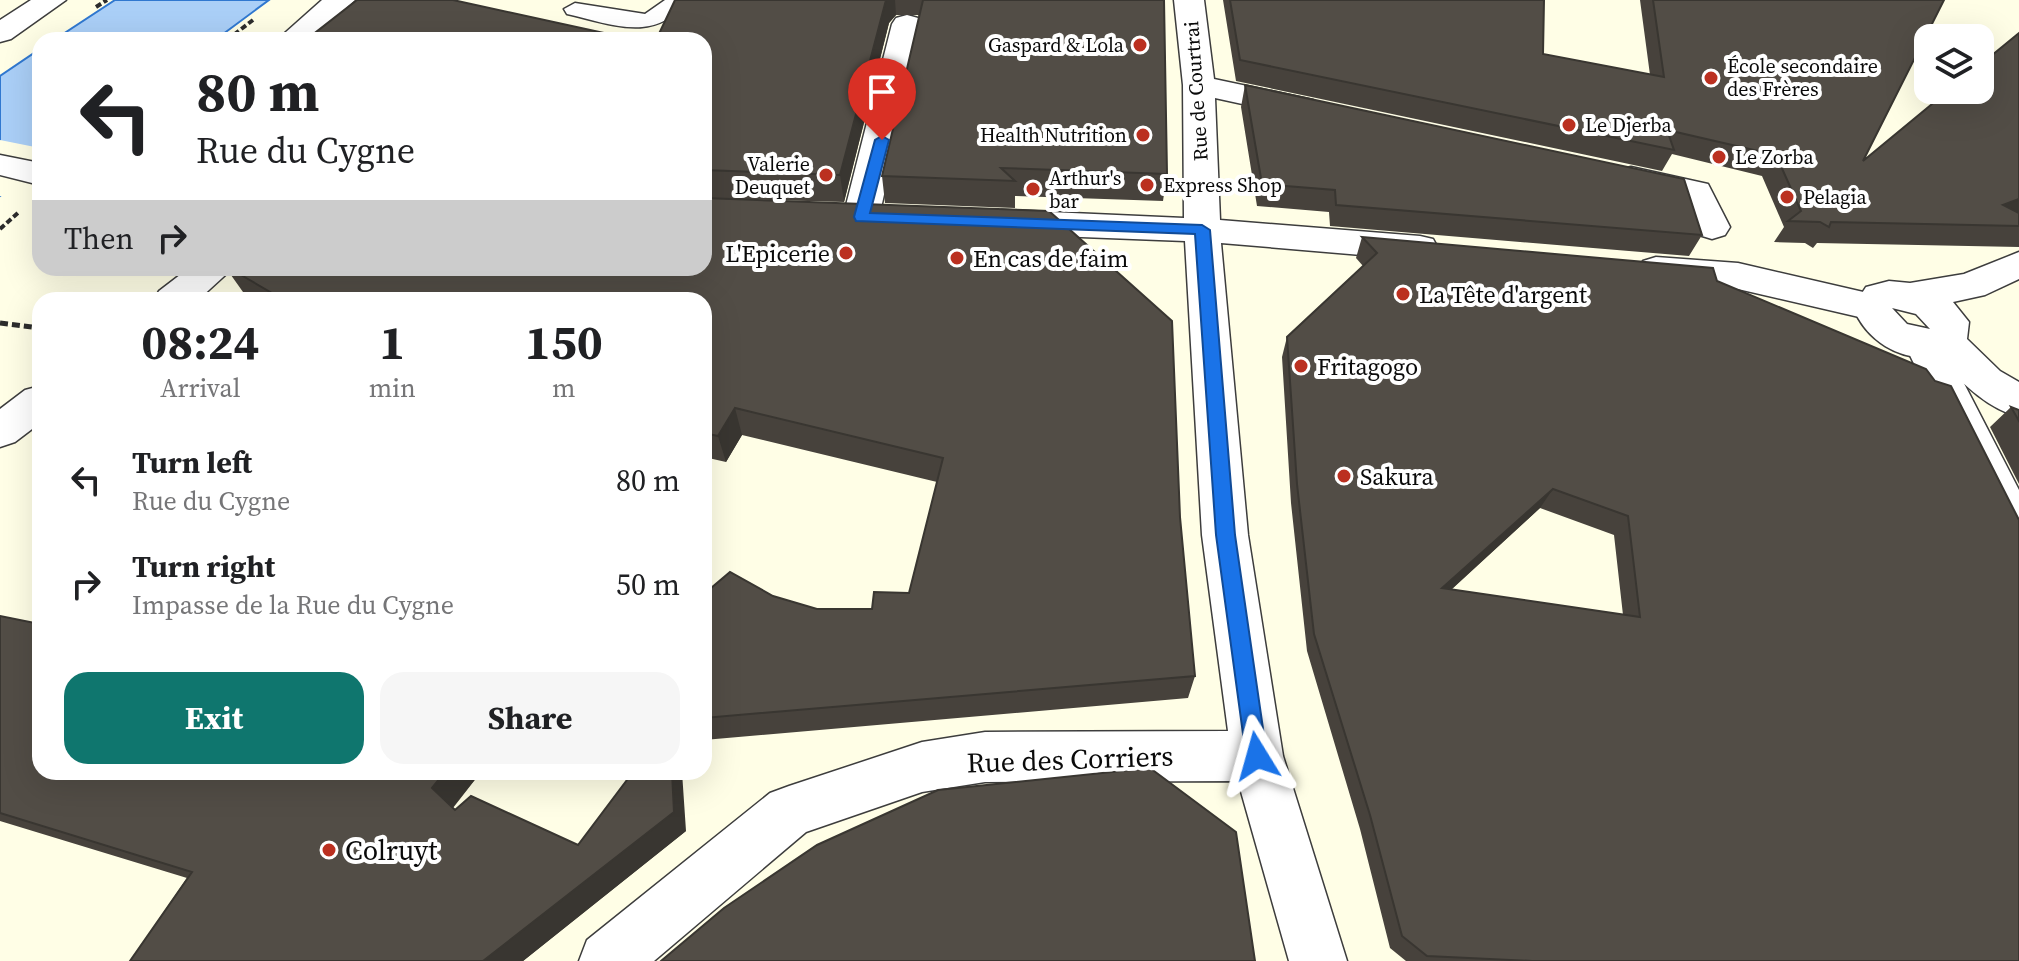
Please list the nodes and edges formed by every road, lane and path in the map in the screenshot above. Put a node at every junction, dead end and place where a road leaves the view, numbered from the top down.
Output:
1 (51, 0) edge
2 (340, 0) edge
3 (676, 0) edge
4 (1189, 0) edge
5 (575, 9) dead end
6 (907, 24) dead end
7 (302, 32) edge
8 (0, 33) edge
9 (1199, 85) junction
10 (1331, 113) edge
11 (0, 165) edge
12 (32, 172) edge
13 (1604, 172) edge
14 (862, 217) edge
15 (973, 221) edge
16 (1712, 227) dead end
17 (1202, 230) junction
18 (1454, 251) edge
19 (2019, 264) edge
20 (1623, 267) edge
21 (204, 276) edge
22 (183, 292) edge
23 (1912, 296) junction
24 (1872, 307) junction
25 (0, 323) edge
26 (32, 327) edge
27 (1934, 342) junction
28 (2019, 402) edge
29 (32, 407) edge
30 (0, 431) edge
31 (2019, 535) edge
32 (1257, 756) junction
33 (608, 961) edge
34 (1318, 961) edge

1 - 8 street
2 - 7 street
3 - 5 lane
4 - 9 street, Rue de Courtrai
6 - 14 street
9 - 10 street
9 - 17 street, Rue de Courtrai
11 - 12 street
13 - 16 street
15 - 17 street
17 - 18 street
17 - 32 street, Rue de Courtrai
19 - 23 street
20 - 24 street
21 - 22 street
23 - 24 street
23 - 27 street
24 - 27 street
25 - 26 path
27 - 28 street
27 - 31 street
29 - 30 street
32 - 33 street, Rue des Corriers
32 - 34 street, Rue de Courtrai

